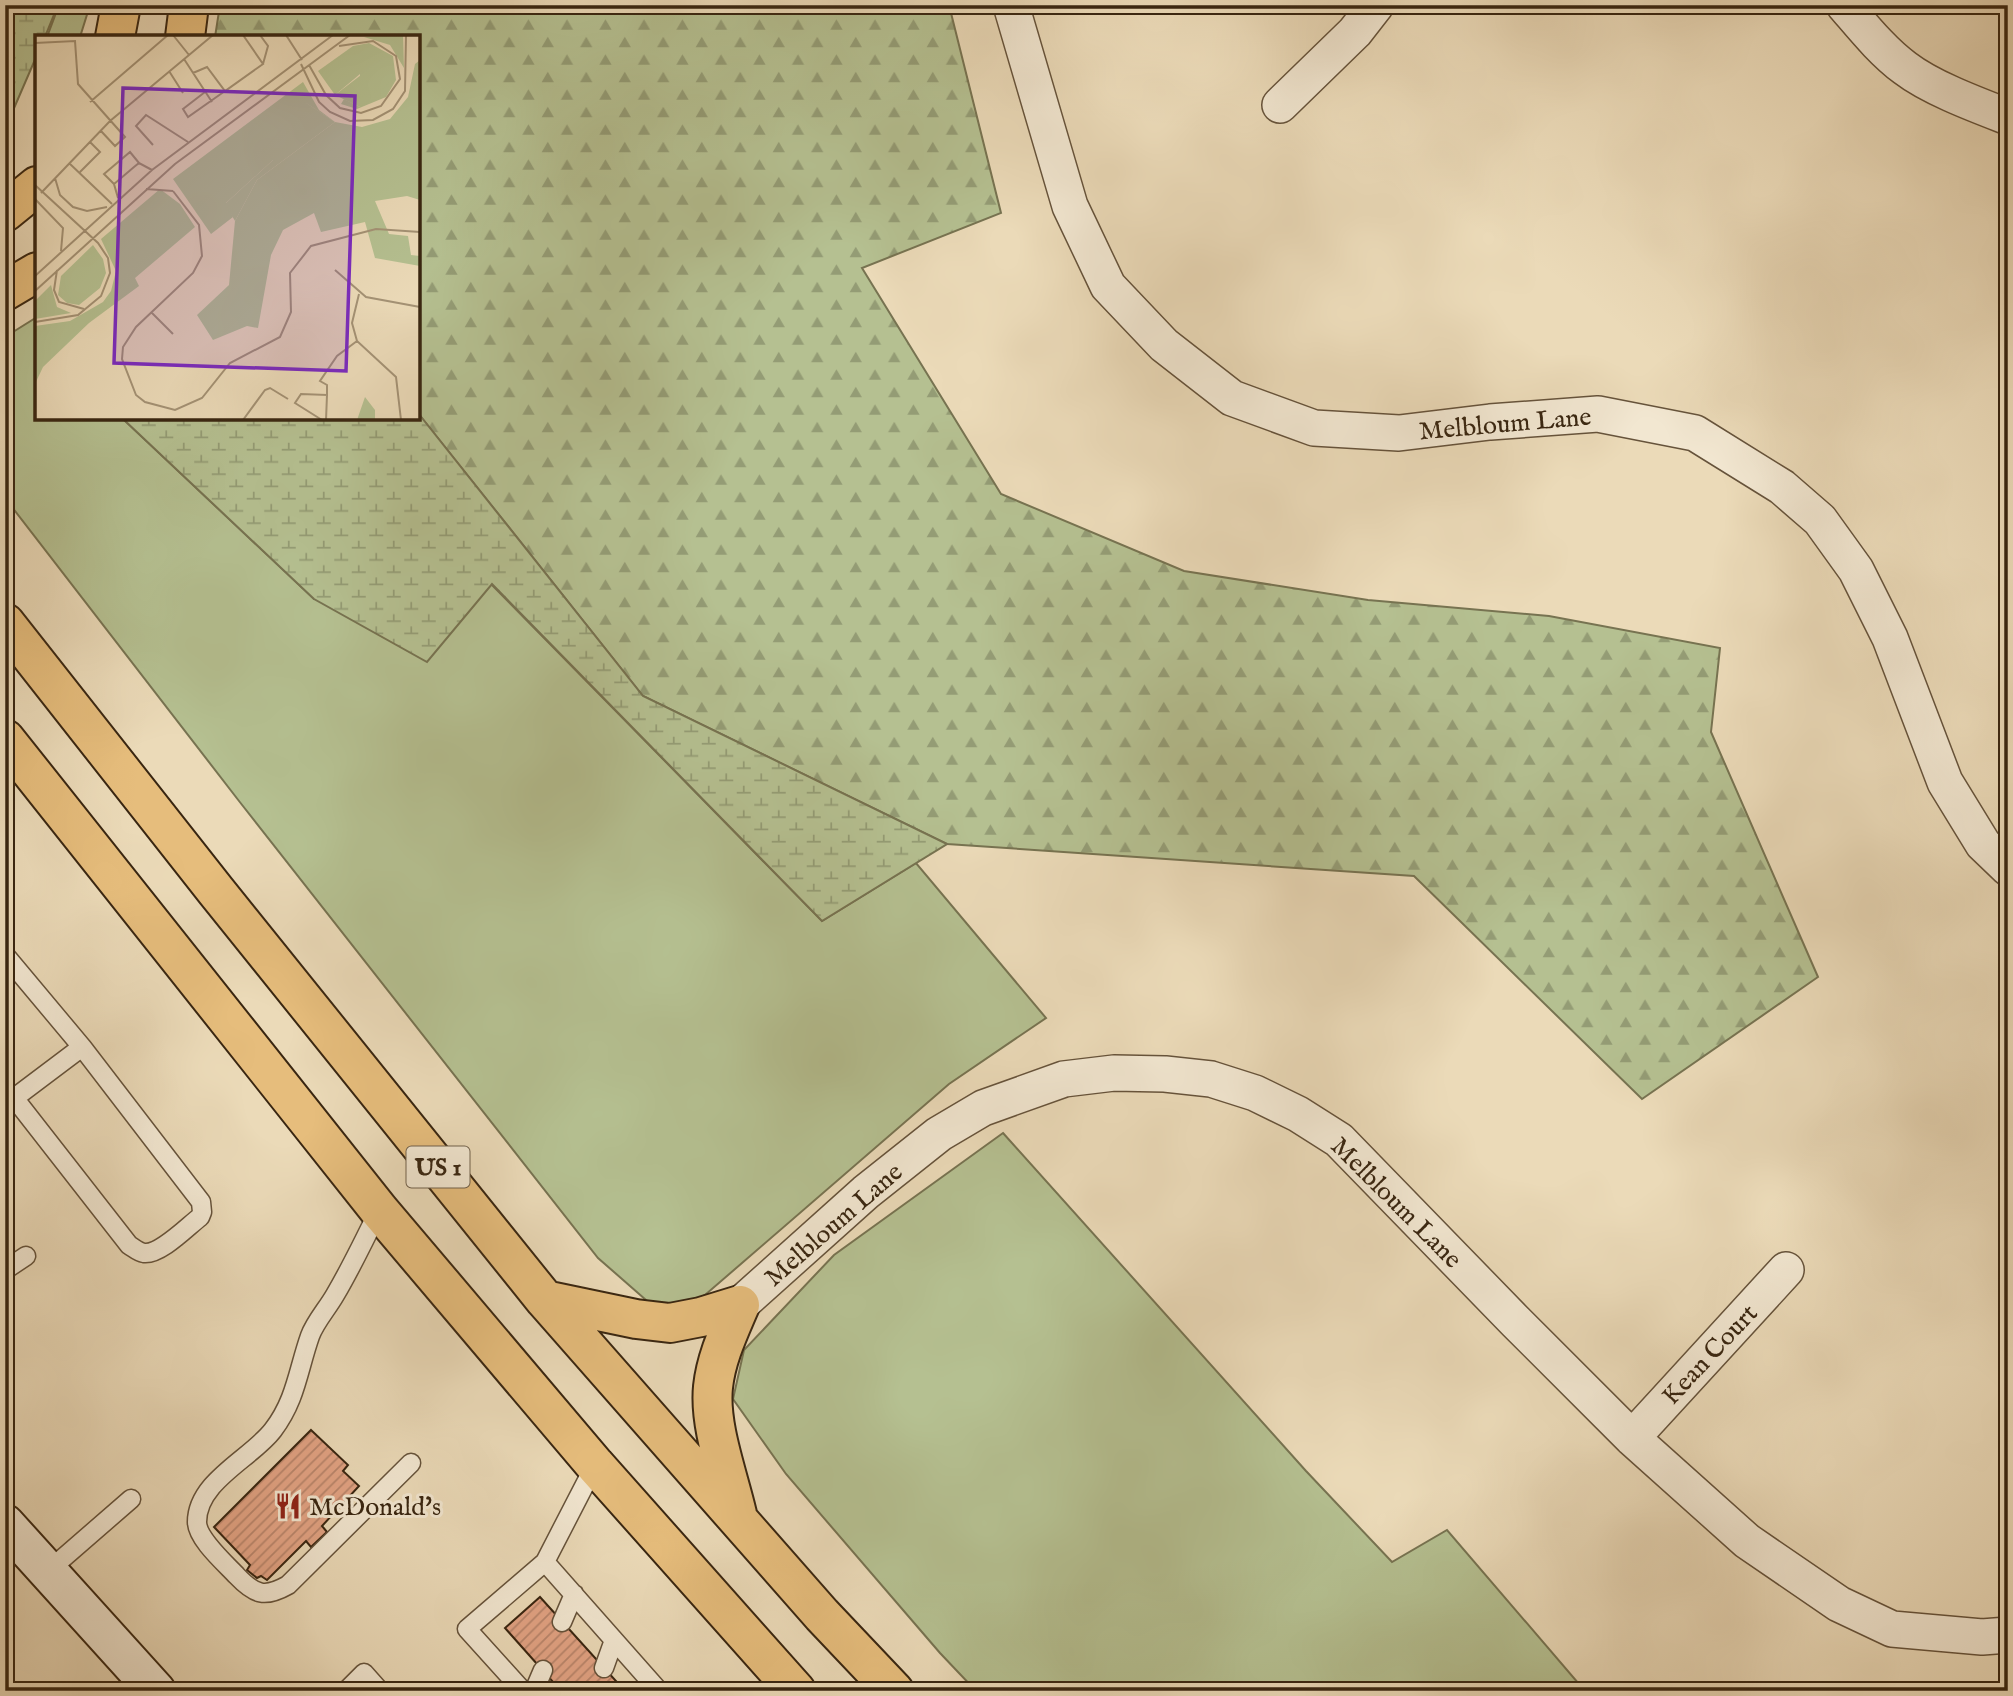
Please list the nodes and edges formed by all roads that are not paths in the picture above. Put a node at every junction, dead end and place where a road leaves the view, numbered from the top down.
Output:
1 (121, 5) edge
2 (189, 5) edge
3 (1011, 5) edge
4 (1377, 5) edge
5 (1844, 5) edge
6 (115, 35) edge
7 (185, 35) edge
8 (1280, 105) dead end
9 (2008, 117) edge
10 (35, 188) edge
11 (5, 212) edge
12 (35, 273) edge
13 (5, 291) edge
14 (5, 623) edge
15 (5, 739) edge
16 (2008, 868) edge
17 (5, 955) edge
18 (82, 1046) junction
19 (10, 1102) edge
20 (379, 1210) junction
21 (26, 1256) dead end
22 (5, 1270) edge
23 (1786, 1270) dead end
24 (545, 1300) junction
25 (740, 1305) junction
26 (1632, 1438) junction
27 (411, 1463) dead end
28 (595, 1465) junction
29 (131, 1499) dead end
30 (739, 1519) junction
31 (5, 1524) edge
32 (545, 1562) junction
33 (47, 1572) junction
34 (574, 1594) junction
35 (562, 1622) dead end
36 (2008, 1635) edge
37 (614, 1640) junction
38 (604, 1668) dead end
39 (542, 1670) dead end
40 (156, 1691) edge
41 (346, 1691) edge
42 (380, 1691) edge
43 (523, 1691) edge
44 (534, 1691) edge
45 (659, 1691) edge
46 (796, 1691) edge
47 (894, 1691) edge

1 - 6 highway
2 - 7 highway
3 - 16 street, Melbloum Lane
4 - 8 street
5 - 9 street
10 - 11 highway
12 - 13 highway
14 - 24 highway, US 1
15 - 20 highway, US 1
17 - 18 lane
18 - 19 lane
18 - 19 lane
20 - 27 lane
20 - 28 highway, US 1
21 - 22 lane
23 - 26 street, Kean Court
24 - 25 highway
24 - 30 highway, US 1
25 - 26 street, Melbloum Lane
25 - 30 highway
26 - 36 street, Melbloum Lane
28 - 32 lane
28 - 46 highway, US 1
29 - 33 lane
30 - 47 highway, US 1
31 - 33 street
32 - 34 lane
32 - 43 lane
33 - 40 street
34 - 35 lane
34 - 37 lane
37 - 38 lane
37 - 45 lane
39 - 44 lane
41 - 42 lane

